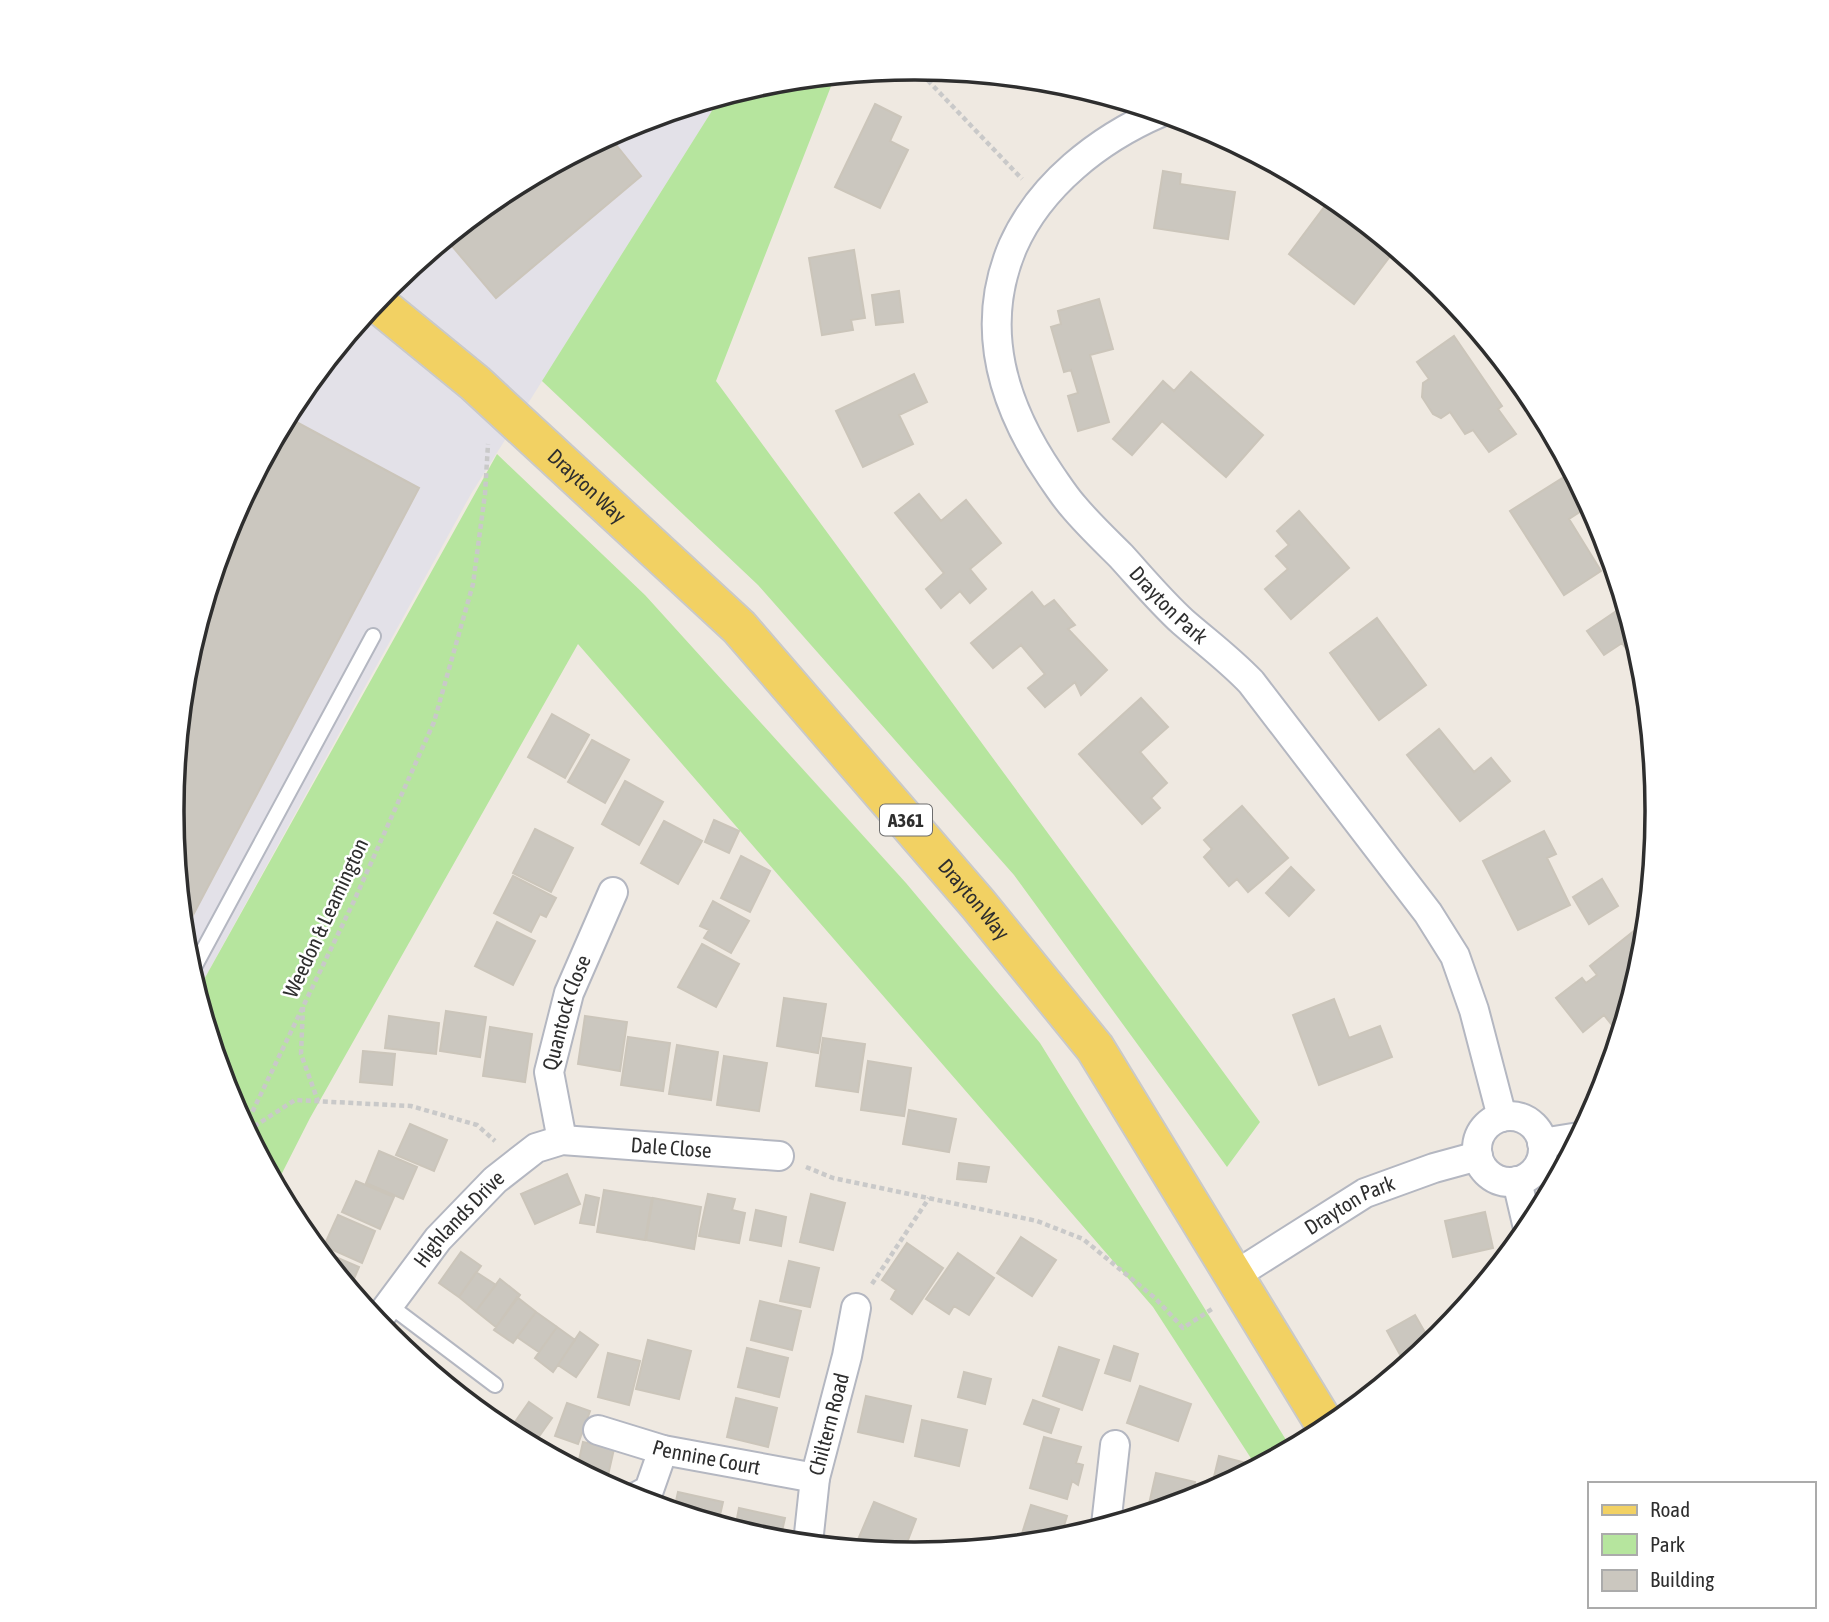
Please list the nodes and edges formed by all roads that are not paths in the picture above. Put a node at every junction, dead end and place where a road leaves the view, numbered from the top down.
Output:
1 (1147, 118) edge
2 (384, 309) edge
3 (373, 636) dead end
4 (613, 892) dead end
5 (199, 958) edge
6 (1502, 1117) junction
7 (1567, 1139) edge
8 (562, 1140) junction
9 (1542, 1143) junction
10 (779, 1156) road end
11 (1478, 1156) junction
12 (1517, 1181) junction
13 (1524, 1213) edge
14 (1227, 1290) junction
15 (856, 1308) road end
16 (383, 1313) edge
17 (385, 1314) edge
18 (495, 1385) dead end
19 (1320, 1418) edge
20 (598, 1430) dead end
21 (1115, 1445) dead end
22 (663, 1450) junction
23 (815, 1478) junction
24 (648, 1491) edge
25 (1107, 1516) edge
26 (809, 1533) edge

1 - 6 street, Drayton Park
2 - 14 main road, Drayton Way / A361
3 - 5 lane
4 - 8 street, Quantock Close
6 - 9 street
6 - 11 street
7 - 9 street
8 - 10 street, Dale Close
8 - 16 street, Highlands Drive
9 - 12 street
11 - 12 street
11 - 14 street, Drayton Park
12 - 13 street
14 - 19 main road, Drayton Way / A361
15 - 23 street, Chiltern Road
17 - 18 lane
20 - 22 street, Pennine Court
21 - 25 street
22 - 23 street, Pennine Court
22 - 24 street
23 - 26 street, Chiltern Road

